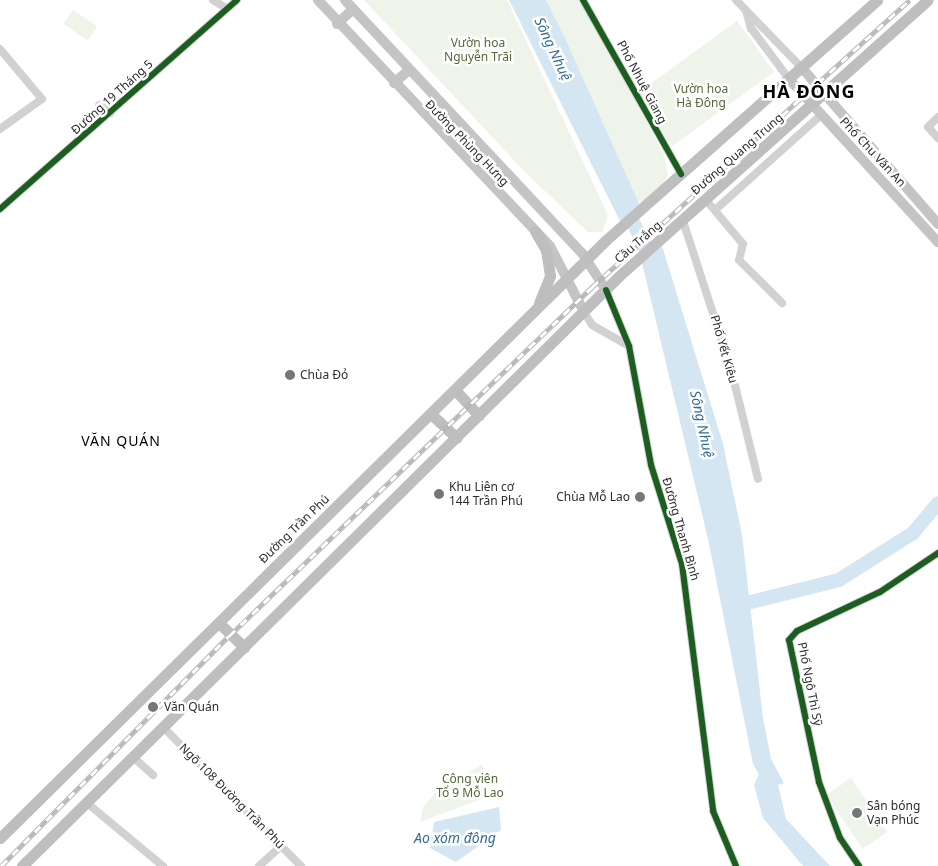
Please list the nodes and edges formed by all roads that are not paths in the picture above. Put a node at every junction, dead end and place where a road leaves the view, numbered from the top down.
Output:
1 (212, 0) edge
2 (237, 0) edge
3 (318, 0) edge
4 (345, 0) edge
5 (583, 0) edge
6 (736, 0) edge
7 (928, 0) edge
8 (872, 2) edge
9 (226, 8) junction
10 (353, 8) junction
11 (746, 11) junction
12 (337, 24) junction
13 (1, 53) edge
14 (799, 65) junction
15 (409, 70) junction
16 (787, 75) junction
17 (394, 83) junction
18 (824, 96) junction
19 (99, 105) dead end
20 (812, 106) junction
21 (832, 106) junction
22 (110, 113) junction
23 (822, 115) junction
24 (938, 117) edge
25 (0, 129) edge
26 (938, 138) edge
27 (681, 174) junction
28 (658, 195) joint
29 (706, 200) junction
30 (0, 208) edge
31 (715, 210) junction
32 (929, 215) junction
33 (920, 222) junction
34 (679, 224) junction
35 (938, 224) edge
36 (535, 231) junction
37 (606, 240) joint
38 (938, 242) edge
39 (586, 260) junction
40 (569, 278) junction
41 (606, 290) junction
42 (782, 303) dead end
43 (536, 310) junction
44 (584, 312) junction
45 (629, 346) junction
46 (455, 390) junction
47 (431, 414) junction
48 (479, 416) junction
49 (457, 438) junction
50 (758, 479) dead end
51 (938, 553) edge
52 (219, 622) junction
53 (244, 647) junction
54 (163, 727) junction
55 (133, 757) junction
56 (153, 775) dead end
57 (87, 802) junction
58 (0, 838) edge
59 (282, 845) junction
60 (25, 864) edge
61 (163, 866) edge
62 (259, 866) edge
63 (301, 866) edge
64 (736, 866) edge
65 (859, 866) edge

1 - 9 street
2 - 9 street, Đường 19 Tháng 5
3 - 12 main road, Đường Phùng Hưng
4 - 10 main road, Đường Phùng Hưng
5 - 27 street, Phố Nhuệ Giang
6 - 11 street
7 - 18 highway, Đường Quang Trung
8 - 14 highway, Đường Quang Trung
9 - 22 street, Đường 19 Tháng 5
10 - 12 main road
10 - 15 main road, Đường Phùng Hưng
11 - 14 street
11 - 16 street
12 - 17 main road, Đường Phùng Hưng
13 - 25 street
14 - 16 highway, Đường Quang Trung
14 - 18 main road, Phố Chu Văn An
15 - 17 main road
15 - 39 main road, Đường Phùng Hưng
16 - 20 main road, Phố Chu Văn An
16 - 27 highway, Đường Quang Trung
17 - 36 main road, Đường Phùng Hưng
18 - 20 highway, Đường Quang Trung
18 - 21 main road, Phố Chu Văn An
19 - 22 street
20 - 23 main road, Phố Chu Văn An
20 - 29 highway, Đường Quang Trung
21 - 23 main road
21 - 32 main road, Phố Chu Văn An
22 - 30 street, Đường 19 Tháng 5
23 - 31 street
23 - 33 main road, Phố Chu Văn An
24 - 26 street
27 - 28 highway, Đường Quang Trung
28 - 37 highway, Cầu Trắng
29 - 31 street
29 - 34 highway, Đường Quang Trung
31 - 42 street
32 - 33 main road
32 - 35 main road, Phố Chu Văn An
33 - 38 main road, Phố Chu Văn An
34 - 41 highway, Cầu Trắng
34 - 50 street, Phố Yết Kiêu
36 - 40 main road, Đường Phùng Hưng
36 - 43 highway
37 - 39 highway, Đường Trần Phú
39 - 40 highway, Đường Trần Phú
39 - 41 main road, Đường Phùng Hưng
40 - 43 highway, Đường Trần Phú
40 - 44 main road, Đường Phùng Hưng
41 - 44 highway
41 - 45 street, Đường Thanh Bình
43 - 46 highway, Đường Trần Phú
44 - 45 street
44 - 48 highway
45 - 64 street, Đường Thanh Bình
46 - 47 highway, Đường Trần Phú
46 - 48 highway
47 - 49 highway
47 - 52 highway, Đường Trần Phú
48 - 49 highway
49 - 53 highway
51 - 65 street, Phố Ngô Thì Sỹ
52 - 53 highway
52 - 58 highway, Đường Trần Phú
53 - 54 highway
54 - 55 highway
54 - 59 street, Ngõ 108 Đường Trần Phú
55 - 56 street
55 - 57 highway
57 - 60 highway
57 - 61 street
59 - 62 street
59 - 63 street, Ngõ 108 Đường Trần Phú

